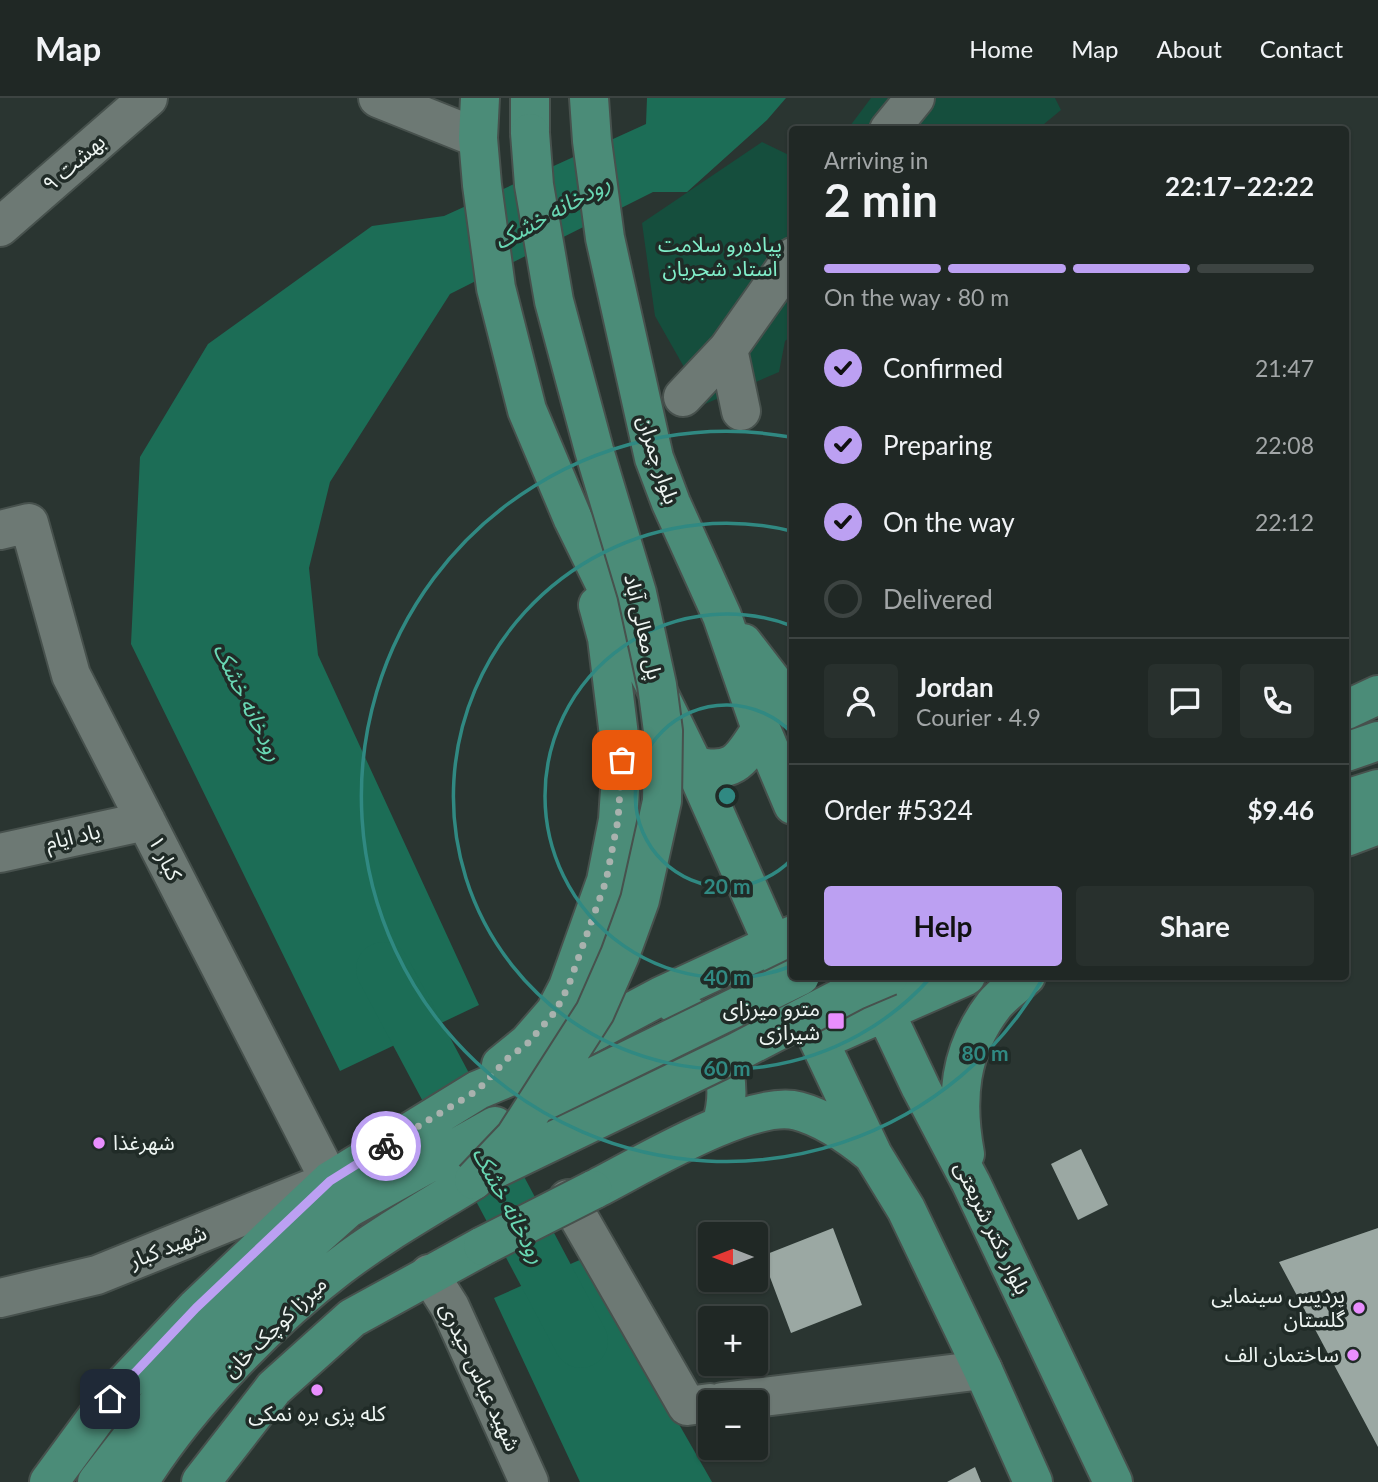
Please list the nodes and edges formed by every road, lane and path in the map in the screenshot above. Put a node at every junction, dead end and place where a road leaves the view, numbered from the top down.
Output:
1 (148, 98) edge
2 (378, 98) edge
3 (480, 98) edge
4 (589, 98) edge
5 (915, 98) edge
6 (530, 115) edge
7 (892, 126) edge
8 (478, 138) junction
9 (0, 227) edge
10 (789, 263) edge
11 (728, 349) junction
12 (683, 397) dead end
13 (741, 411) dead end
14 (573, 519) junction
15 (14, 526) edge
16 (722, 616) junction
17 (1378, 695) edge
18 (789, 703) edge
19 (1349, 709) edge
20 (761, 729) junction
21 (1378, 741) edge
22 (1349, 751) edge
23 (694, 766) junction
24 (1378, 789) edge
25 (789, 795) edge
26 (1349, 798) edge
27 (146, 821) junction
28 (1378, 825) edge
29 (1349, 836) edge
30 (0, 853) edge
31 (783, 940) edge
32 (789, 957) edge
33 (792, 980) edge
34 (797, 980) edge
35 (871, 980) edge
36 (949, 980) edge
37 (1021, 980) edge
38 (887, 995) edge
39 (661, 996) junction
40 (819, 1041) junction
41 (498, 1075) junction
42 (721, 1125) junction
43 (873, 1155) junction
44 (474, 1180) junction
45 (330, 1181) junction
46 (971, 1183) junction
47 (581, 1195) junction
48 (429, 1274) junction
49 (0, 1298) edge
50 (983, 1370) junction
51 (768, 1396) edge
52 (698, 1405) edge
53 (48, 1482) edge
54 (97, 1482) edge
55 (139, 1482) edge
56 (201, 1482) edge
57 (528, 1482) edge
58 (1033, 1482) edge
59 (1113, 1482) edge

1 - 9 street, ۹ بهشت
2 - 8 street
3 - 8 main road
4 - 16 main road, بلوار چمران
5 - 7 street
6 - 44 main road, پل معالی آباد, bridge
8 - 14 main road
10 - 11 street
11 - 12 street
11 - 13 street
14 - 23 main road
14 - 41 main road
15 - 27 street, ۱ کبار
16 - 18 main road
16 - 20 main road, بلوار چمران
17 - 19 main road
20 - 23 main road
20 - 25 main road, بلوار چمران
21 - 22 main road
23 - 31 main road
24 - 26 main road
27 - 30 street, یاد ایام
27 - 45 street, ۱ کبار
28 - 29 main road
31 - 32 main road
31 - 39 main road
33 - 54 main road, bridge
34 - 40 main road
35 - 38 main road, بلوار دکتر شریعتی
36 - 38 main road
37 - 46 main road
38 - 40 main road
38 - 44 main road, bridge
38 - 46 main road, بلوار دکتر شریعتی
39 - 41 main road
39 - 42 main road
40 - 43 main road
41 - 45 main road
42 - 43 main road
42 - 47 main road
43 - 50 main road
44 - 55 main road, میرزا کوچک خان
45 - 49 street, شهید کبار
45 - 53 main road
46 - 59 main road, بلوار دکتر شریعتی
47 - 48 main road, bridge
47 - 52 street
48 - 56 main road
48 - 57 street, شهید عباس حیدری
50 - 51 street
50 - 58 main road

